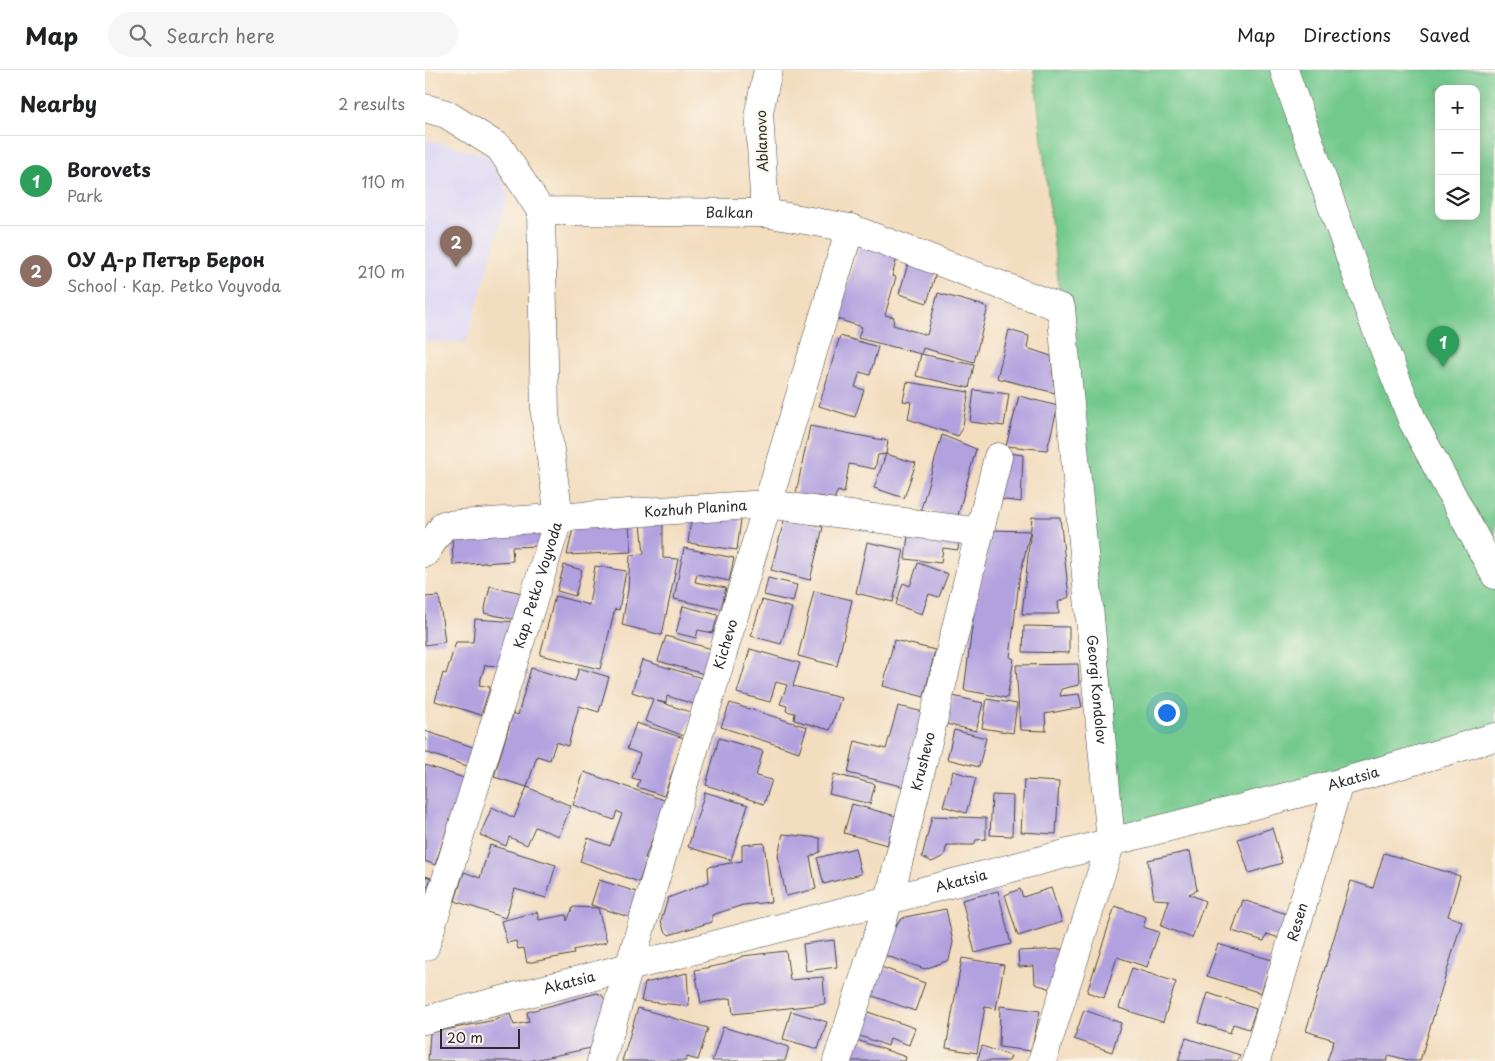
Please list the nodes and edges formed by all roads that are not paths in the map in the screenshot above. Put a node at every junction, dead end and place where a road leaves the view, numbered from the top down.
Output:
1 (768, 70) edge
2 (1284, 70) edge
3 (425, 108) edge
4 (541, 211) junction
5 (765, 213) junction
6 (850, 228) junction
7 (1061, 308) joint
8 (998, 457) dead end
9 (767, 504) junction
10 (559, 517) junction
11 (980, 532) junction
12 (425, 553) edge
13 (1495, 575) edge
14 (1495, 737) edge
15 (1339, 783) junction
16 (1111, 842) junction
17 (889, 900) junction
18 (425, 947) edge
19 (628, 966) junction
20 (425, 1020) edge
21 (601, 1061) edge
22 (837, 1061) edge
23 (1042, 1061) edge
24 (1255, 1061) edge

1 - 5 street, Ablanovo
2 - 13 street
3 - 4 street
4 - 5 street, Balkan
4 - 10 street, Kap. Petko Voyvoda
5 - 6 street, Balkan
6 - 7 street, Balkan
6 - 9 street, Kichevo
7 - 16 street, Georgi Kondolov
8 - 11 street, Krushevo
9 - 10 street, Kozhuh Planina
9 - 11 street, Kozhuh Planina
9 - 19 street, Kichevo
10 - 12 street, Kozhuh Planina
10 - 18 street, Kap. Petko Voyvoda
11 - 17 street, Krushevo
14 - 15 street, Akatsia
15 - 16 street, Akatsia
15 - 24 street, Resen
16 - 17 street, Akatsia
16 - 23 street, Georgi Kondolov
17 - 19 street, Akatsia
17 - 22 street, Krushevo
19 - 20 street, Akatsia
19 - 21 street, Kichevo

